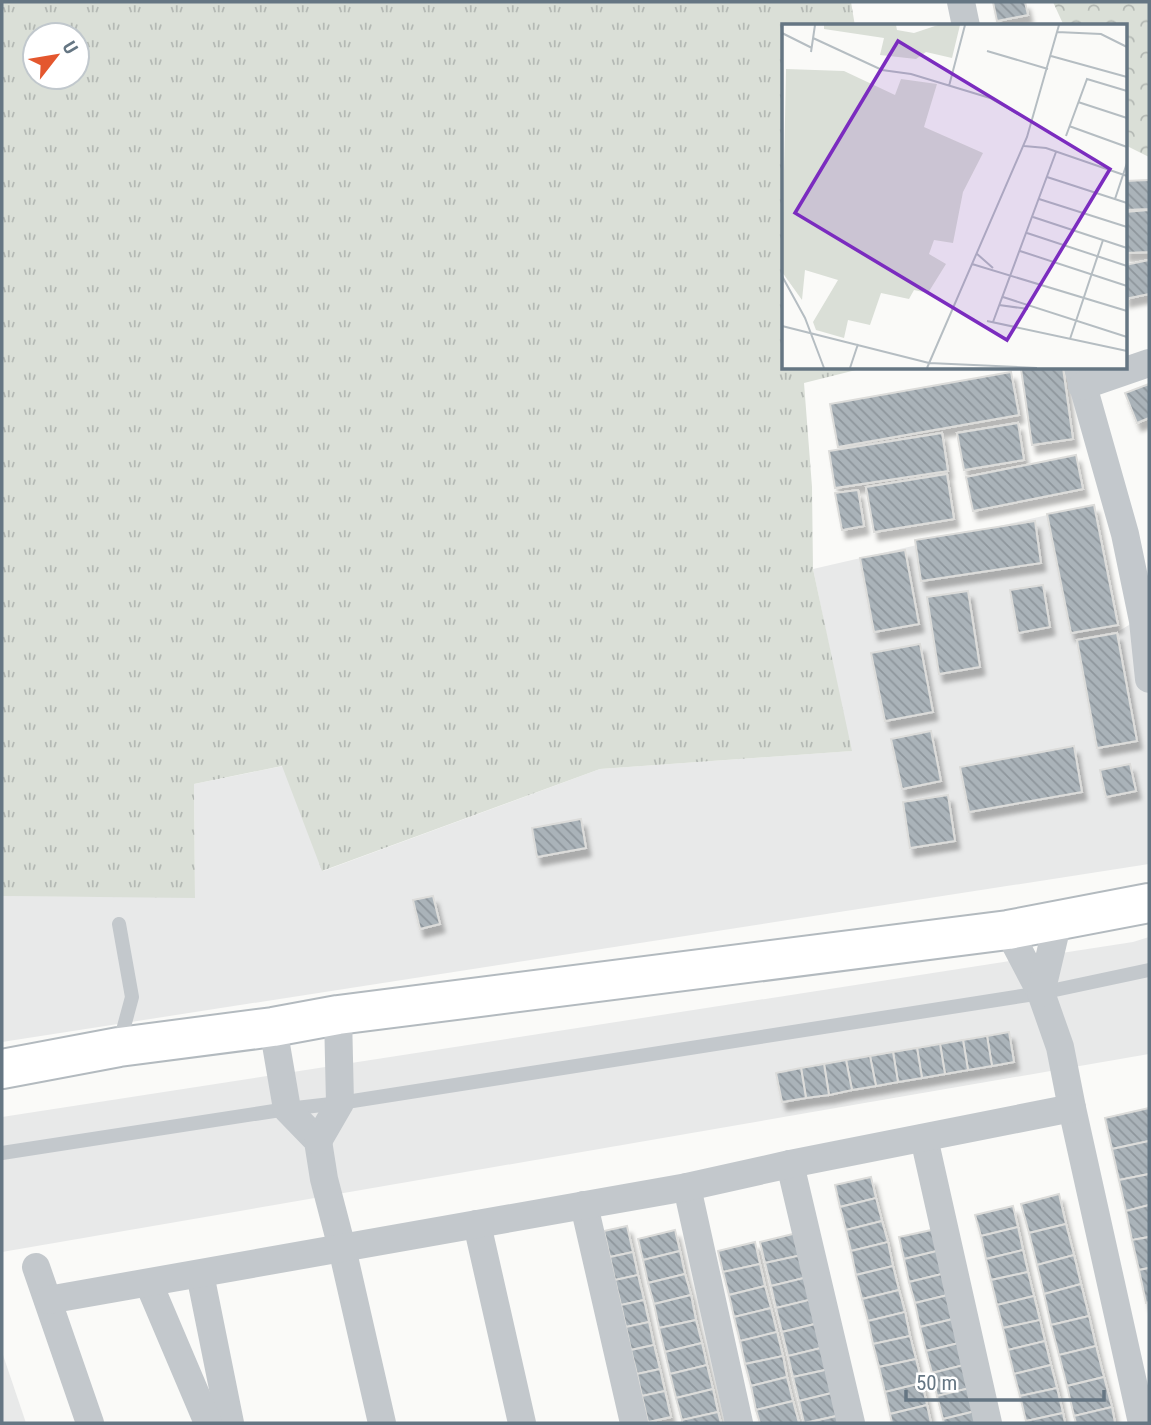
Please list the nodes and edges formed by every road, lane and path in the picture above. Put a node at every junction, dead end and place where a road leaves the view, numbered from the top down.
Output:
1 (961, 2) edge
2 (966, 24) edge
3 (1149, 363) edge
4 (1126, 368) edge
5 (1119, 369) edge
6 (1080, 377) edge
7 (1149, 679) edge
8 (1149, 903) edge
9 (1058, 921) junction
10 (118, 924) dead end
11 (1007, 930) junction
12 (1149, 970) edge
13 (1041, 993) junction
14 (338, 1015) junction
15 (273, 1027) junction
16 (119, 1047) junction
17 (2, 1069) edge
18 (340, 1103) junction
19 (1072, 1108) junction
20 (287, 1109) junction
21 (925, 1138) junction
22 (318, 1142) junction
23 (2, 1153) edge
24 (790, 1164) junction
25 (687, 1187) junction
26 (584, 1205) junction
27 (477, 1224) junction
28 (341, 1248) junction
29 (36, 1266) dead end
30 (200, 1274) junction
31 (149, 1284) junction
32 (48, 1300) junction
33 (90, 1423) edge
34 (208, 1423) edge
35 (230, 1423) edge
36 (382, 1423) edge
37 (522, 1423) edge
38 (634, 1423) edge
39 (739, 1423) edge
40 (851, 1423) edge
41 (988, 1423) edge
42 (1142, 1423) edge

1 - 2 street
3 - 4 street
5 - 6 street
6 - 7 street
8 - 9 main road
9 - 11 main road
9 - 13 street
10 - 16 lane
11 - 13 street
11 - 14 main road
12 - 13 lane
13 - 18 lane
13 - 19 street
14 - 15 main road
14 - 18 street
15 - 16 main road
15 - 20 street
16 - 17 main road
18 - 20 lane
18 - 22 street
19 - 21 street
19 - 42 street
20 - 22 street
20 - 23 lane
21 - 24 street
21 - 41 street
22 - 28 street
24 - 25 street
24 - 40 street
25 - 26 street
25 - 39 street
26 - 27 street
26 - 38 street
27 - 28 street
27 - 37 street
28 - 30 street
28 - 36 street
29 - 32 street
30 - 31 street
30 - 35 street
31 - 32 street
31 - 34 street
32 - 33 street

